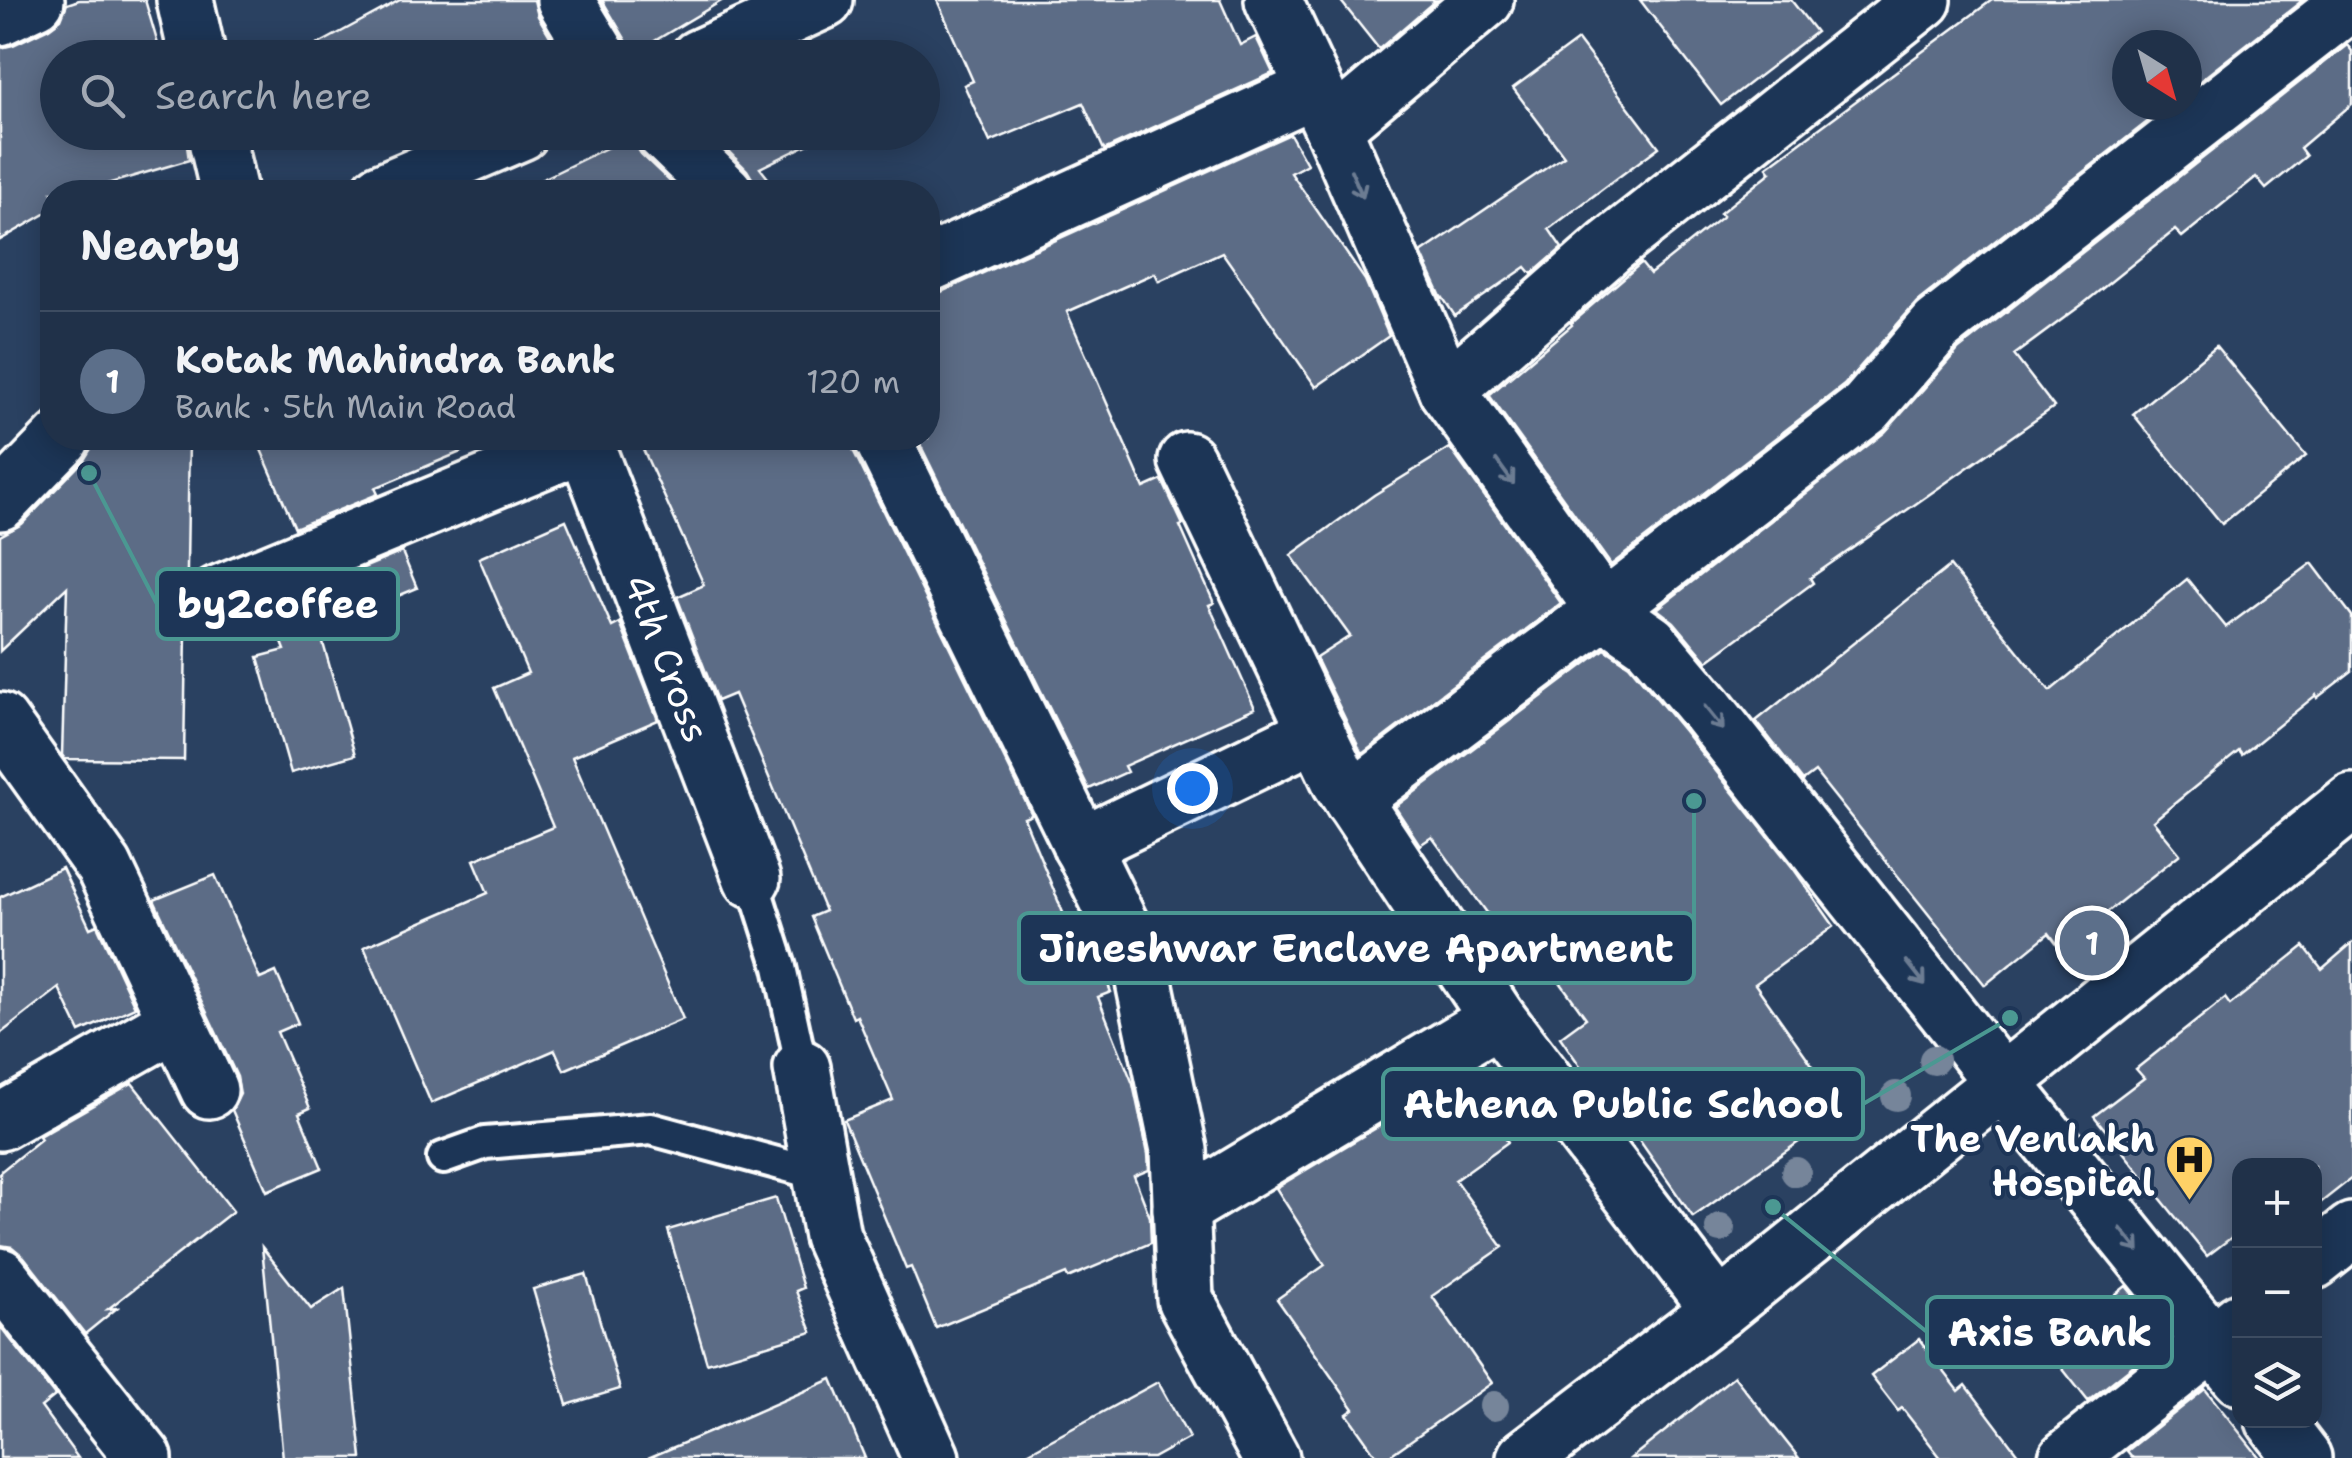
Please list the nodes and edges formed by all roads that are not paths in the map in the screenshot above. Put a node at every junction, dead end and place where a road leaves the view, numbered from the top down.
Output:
1 (36, 0) edge
2 (185, 0) edge
3 (564, 0) edge
4 (825, 0) edge
5 (1273, 0) edge
6 (1485, 0) edge
7 (1923, 0) edge
8 (2352, 1) edge
9 (749, 16) edge
10 (0, 18) edge
11 (194, 40) edge
12 (589, 40) edge
13 (720, 40) edge
14 (1324, 109) junction
15 (219, 150) edge
16 (682, 150) edge
17 (495, 159) edge
18 (226, 180) edge
19 (422, 180) edge
20 (713, 180) edge
21 (940, 259) edge
22 (1447, 390) junction
23 (50, 450) edge
24 (560, 450) edge
25 (588, 450) edge
26 (888, 450) edge
27 (1187, 460) dead end
28 (0, 502) edge
29 (218, 594) dead end
30 (1604, 610) junction
31 (0, 721) edge
32 (1317, 732) junction
33 (1352, 800) junction
34 (2352, 802) edge
35 (1081, 846) junction
36 (752, 879) joint
37 (1498, 1019) junction
38 (176, 1022) junction
39 (802, 1068) joint
40 (2002, 1082) junction
41 (208, 1090) dead end
42 (0, 1122) edge
43 (444, 1158) dead end
44 (822, 1176) junction
45 (1181, 1210) junction
46 (2352, 1232) edge
47 (2322, 1255) edge
48 (0, 1276) edge
49 (1719, 1310) junction
50 (2230, 1347) edge
51 (2280, 1428) edge
52 (144, 1458) edge
53 (931, 1458) edge
54 (1271, 1458) edge
55 (1525, 1458) edge
56 (2067, 1458) edge
57 (2304, 1458) edge

1 - 10 street
2 - 11 street
3 - 12 street
4 - 9 street
5 - 14 street
6 - 14 street
7 - 22 street
8 - 30 street
9 - 13 street
14 - 21 street
14 -> 22 street
15 - 18 street
16 - 20 street
17 - 19 street
22 -> 30 street
23 - 28 street
24 - 29 street
25 - 36 street, 4th Cross
26 - 35 street
27 - 32 street
30 - 33 street
30 -> 40 street
31 - 38 street
32 - 33 street
32 - 35 street
33 - 37 street
34 - 40 street
35 - 45 street
36 - 39 lane
37 - 45 street
37 - 49 street
38 - 41 street
38 - 42 street
39 - 44 street
40 - 49 street
40 -> 50 street
43 - 44 lane
44 - 53 street
45 - 54 street
46 - 47 street
48 - 52 street
49 - 55 street
50 - 56 street
51 - 57 street

